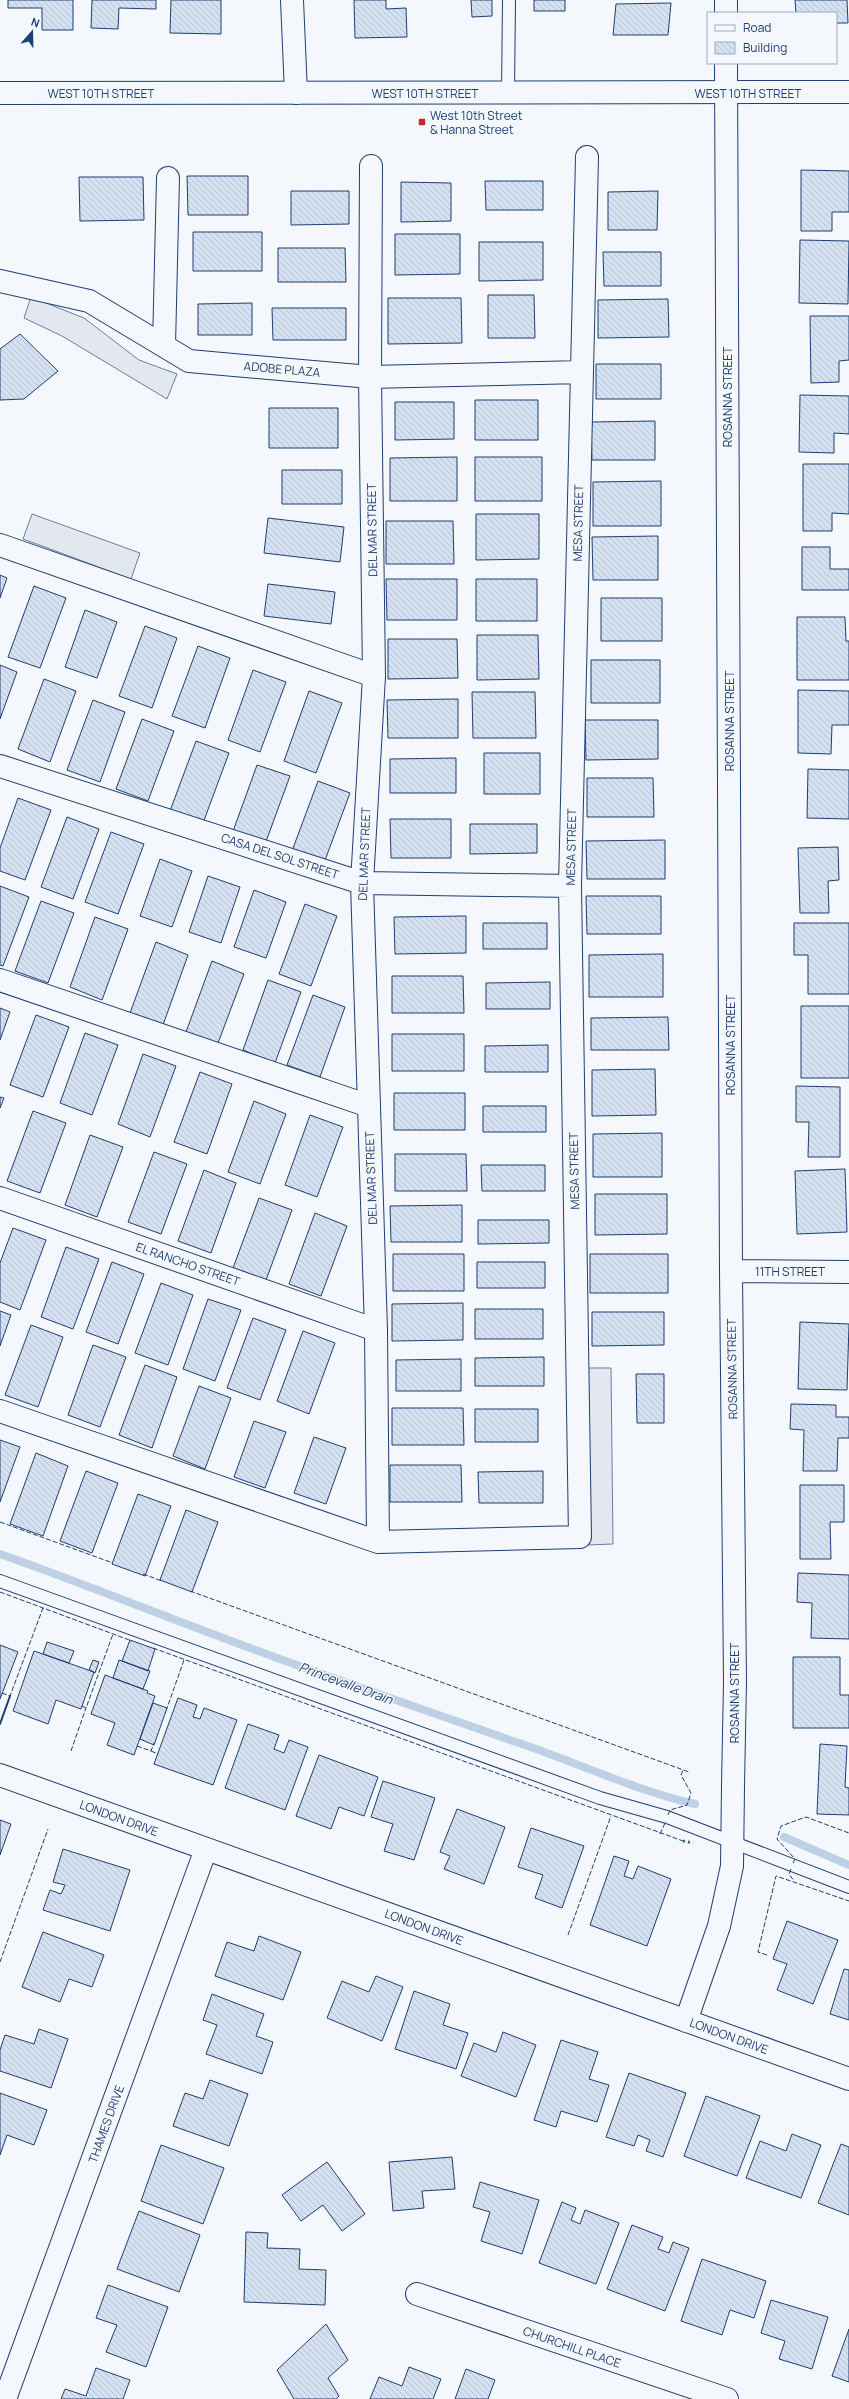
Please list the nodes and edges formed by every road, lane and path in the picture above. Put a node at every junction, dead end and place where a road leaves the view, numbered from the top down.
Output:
1 (292, 0) edge
2 (509, 0) edge
3 (726, 0) edge
4 (726, 12) edge
5 (726, 64) edge
6 (849, 92) edge
7 (0, 93) edge
8 (296, 93) junction
9 (508, 93) junction
10 (726, 93) junction
11 (587, 157) dead end
12 (371, 166) dead end
13 (168, 178) dead end
14 (0, 281) edge
15 (164, 346) junction
16 (582, 372) junction
17 (370, 377) junction
18 (0, 545) edge
19 (374, 676) junction
20 (0, 766) edge
21 (362, 883) junction
22 (570, 886) junction
23 (0, 980) edge
24 (369, 1106) junction
25 (0, 1198) edge
26 (731, 1271) junction
27 (849, 1272) edge
28 (376, 1330) junction
29 (0, 1411) edge
30 (378, 1542) junction
31 (0, 1581) edge
32 (0, 1775) edge
33 (732, 1842) junction
34 (206, 1849) junction
35 (849, 1887) edge
36 (686, 2021) junction
37 (849, 2079) edge
38 (417, 2294) dead end
39 (5, 2399) edge
40 (727, 2399) edge

1 - 8 street
2 - 9 lane
3 - 4 street
5 - 10 street, ROSANNA STREET
6 - 10 street, WEST 10TH STREET
7 - 8 street, WEST 10TH STREET
8 - 9 street, WEST 10TH STREET
9 - 10 street, WEST 10TH STREET
10 - 26 street, ROSANNA STREET
11 - 16 street, MESA STREET
12 - 17 street, DEL MAR STREET
13 - 15 street
14 - 15 street, ADOBE PLAZA
15 - 17 street, ADOBE PLAZA
16 - 17 street, ADOBE PLAZA
16 - 22 street, MESA STREET
17 - 19 street, DEL MAR STREET
18 - 19 street
19 - 21 street, DEL MAR STREET
20 - 21 street, CASA DEL SOL STREET
21 - 22 street, CASA DEL SOL STREET
21 - 24 street, DEL MAR STREET
22 - 30 street, MESA STREET
23 - 24 street
24 - 28 street, DEL MAR STREET
25 - 28 street, EL RANCHO STREET
26 - 27 street, 11TH STREET
26 - 33 street, ROSANNA STREET
28 - 30 street, DEL MAR STREET
29 - 30 street
31 - 33 lane
32 - 34 street, LONDON DRIVE
33 - 35 lane
33 - 36 street, ROSANNA STREET
34 - 36 street, LONDON DRIVE
34 - 39 street, THAMES DRIVE
36 - 37 street, LONDON DRIVE
38 - 40 street, CHURCHILL PLACE

